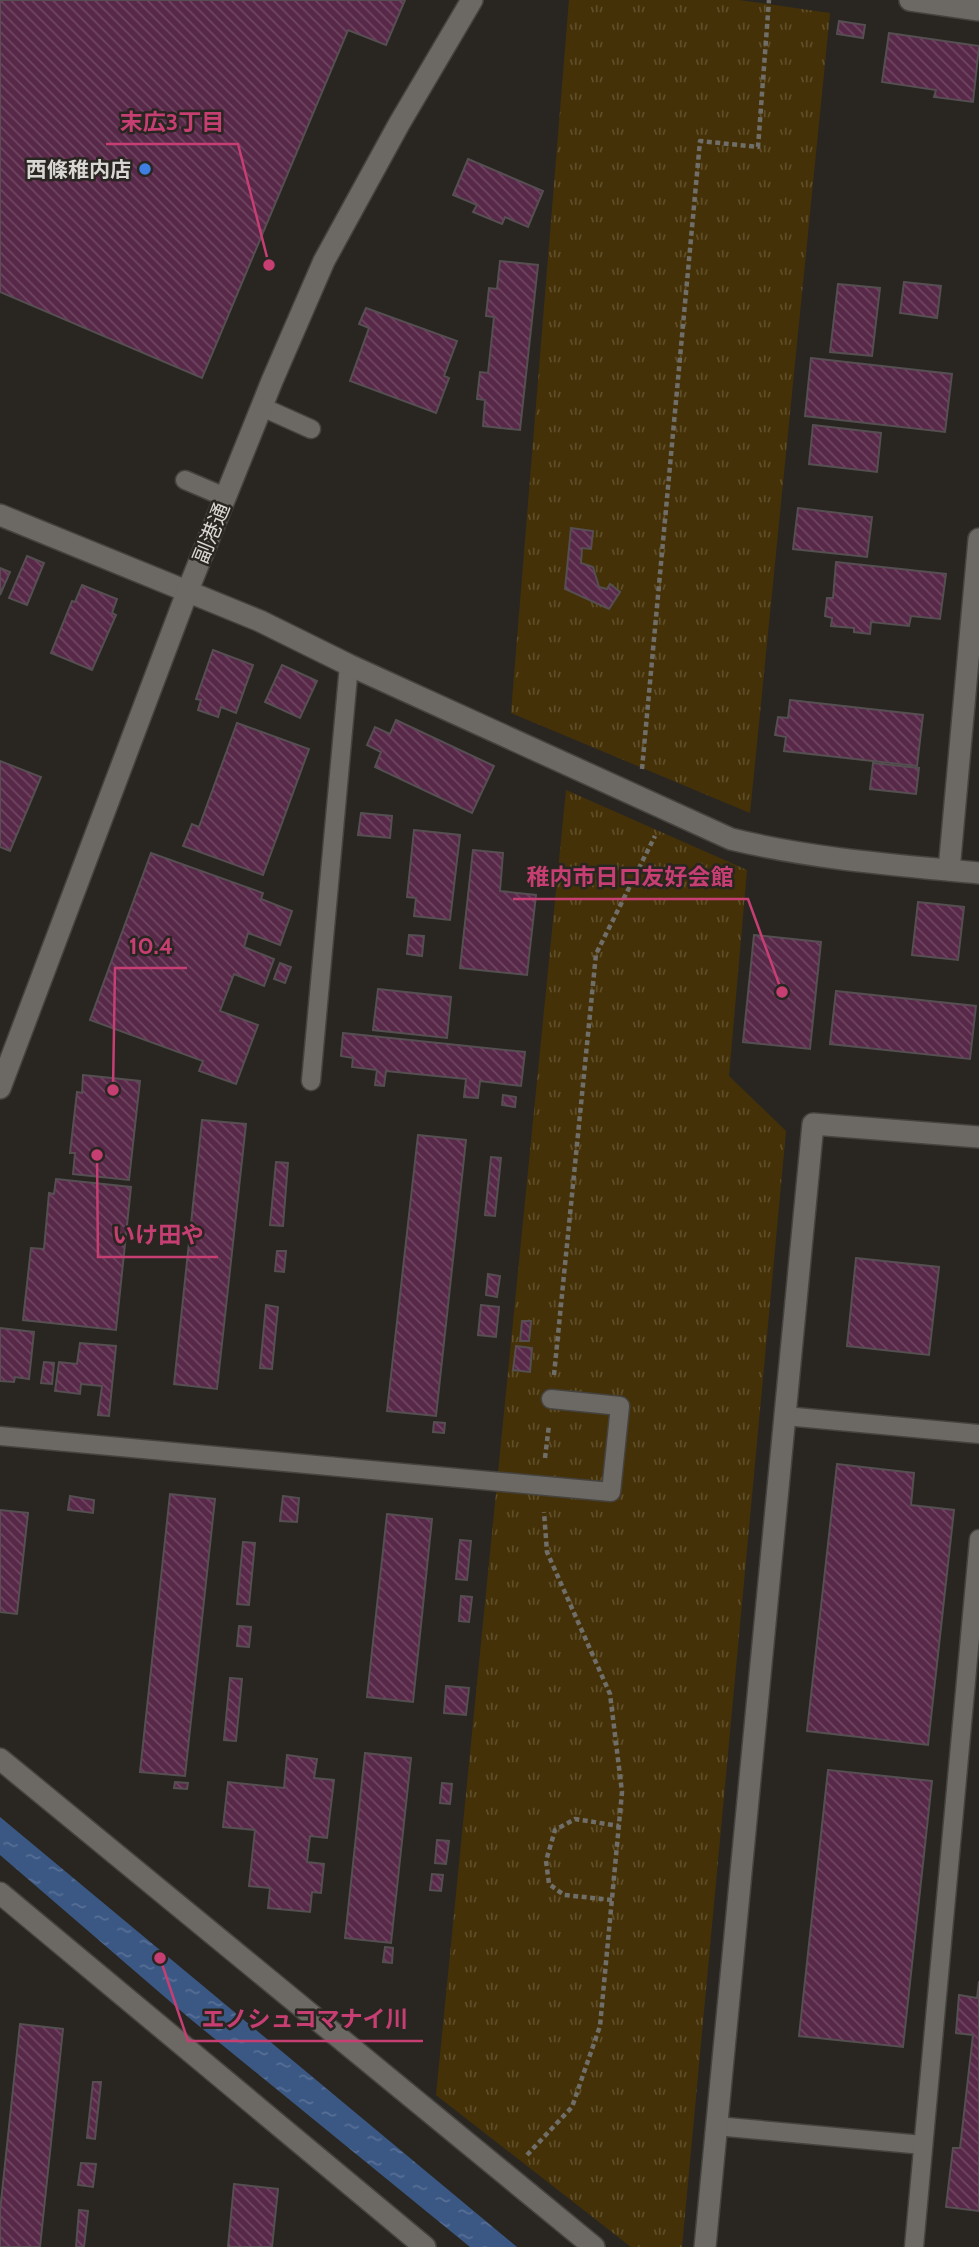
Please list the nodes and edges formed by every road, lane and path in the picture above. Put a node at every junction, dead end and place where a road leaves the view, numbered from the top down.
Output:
1 (472, 0) edge
2 (769, 0) edge
3 (909, 0) edge
4 (979, 10) edge
5 (262, 407) junction
6 (311, 429) dead end
7 (185, 480) dead end
8 (225, 497) junction
9 (0, 514) edge
10 (979, 539) edge
11 (188, 590) junction
12 (349, 665) junction
13 (640, 797) junction
14 (949, 870) junction
15 (979, 873) edge
16 (311, 1081) dead end
17 (0, 1088) edge
18 (979, 1137) edge
19 (551, 1399) dead end
20 (785, 1416) junction
21 (979, 1434) edge
22 (0, 1436) edge
23 (979, 1539) edge
24 (0, 1759) edge
25 (619, 1826) dead end
26 (0, 1893) edge
27 (612, 1900) dead end
28 (716, 2126) junction
29 (923, 2145) junction
30 (425, 2247) edge
31 (594, 2247) edge
32 (705, 2247) edge
33 (914, 2247) edge

1 - 5 street, 副港通
2 - 13 path
3 - 4 street
5 - 6 lane
5 - 8 street, 副港通
7 - 8 lane
8 - 11 street, 副港通
9 - 11 street
10 - 14 street
11 - 12 street
11 - 17 street, 副港通
12 - 13 street
12 - 16 lane
13 - 14 street
14 - 15 street
18 - 20 street
19 - 22 lane
20 - 21 lane
20 - 28 street
23 - 29 lane
24 - 31 street
25 - 27 path
26 - 30 street
28 - 29 lane
28 - 32 street
29 - 33 lane

